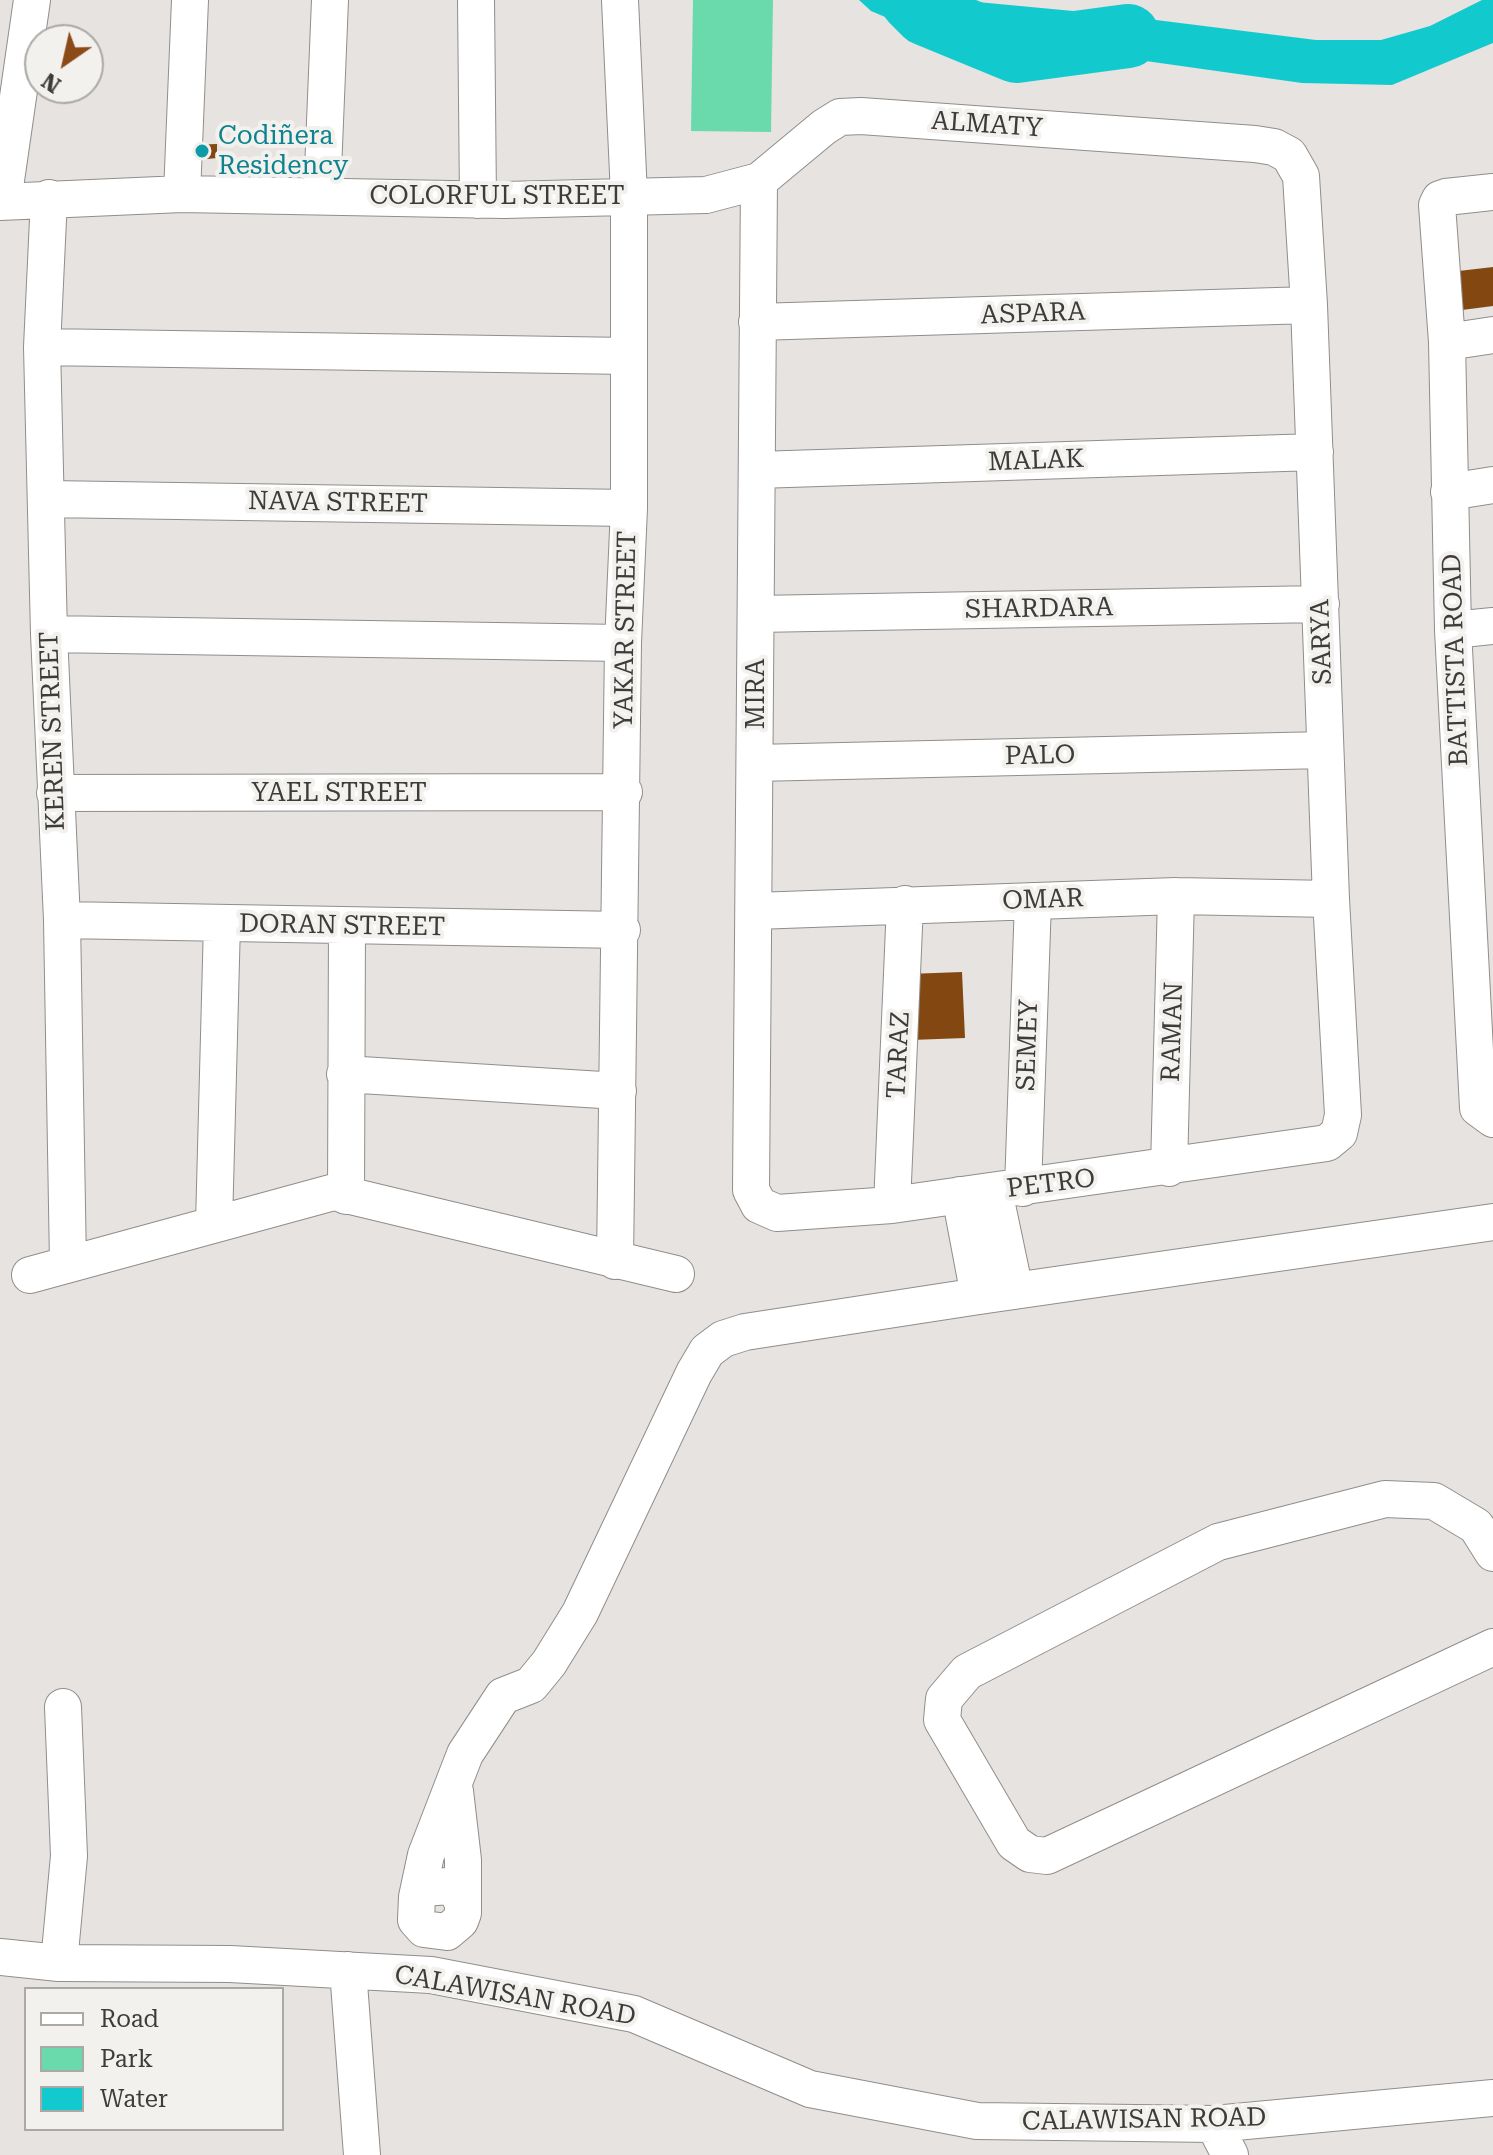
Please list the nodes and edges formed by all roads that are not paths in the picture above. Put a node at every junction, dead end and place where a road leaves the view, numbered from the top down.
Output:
1 (32, 0) edge
2 (190, 0) edge
3 (330, 0) edge
4 (476, 0) edge
5 (620, 0) edge
6 (1289, 155) joint
7 (759, 181) junction
8 (1493, 192) edge
9 (182, 194) junction
10 (322, 195) junction
11 (629, 195) junction
12 (706, 195) joint
13 (49, 198) junction
14 (478, 200) junction
15 (2, 201) edge
16 (1309, 305) junction
17 (757, 322) junction
18 (1493, 335) edge
19 (1447, 342) junction
20 (42, 347) junction
21 (629, 356) junction
22 (1315, 452) junction
23 (757, 470) junction
24 (1493, 485) edge
25 (1449, 492) junction
26 (48, 499) junction
27 (629, 508) junction
28 (1321, 604) junction
29 (756, 614) junction
30 (1493, 626) edge
31 (1453, 630) junction
32 (49, 634) junction
33 (623, 643) junction
34 (1325, 750) junction
35 (755, 763) junction
36 (624, 792) junction
37 (55, 793) junction
38 (1176, 896) junction
39 (1331, 899) junction
40 (1033, 901) junction
41 (905, 904) junction
42 (755, 911) junction
43 (62, 920) junction
44 (222, 923) junction
45 (347, 926) junction
46 (622, 930) junction
47 (345, 1074) junction
48 (618, 1091) junction
49 (1491, 1118) edge
50 (1339, 1133) joint
51 (1169, 1168) junction
52 (992, 1191) junction
53 (346, 1196) junction
54 (759, 1205) joint
55 (892, 1205) junction
56 (1493, 1222) edge
57 (214, 1224) junction
58 (615, 1261) junction
59 (68, 1264) junction
60 (676, 1274) dead end
61 (30, 1275) dead end
62 (1015, 1291) junction
63 (979, 1296) junction
64 (1493, 1553) edge
65 (1493, 1647) edge
66 (63, 1707) dead end
67 (454, 1786) junction
68 (417, 1897) junction
69 (463, 1904) junction
70 (435, 1933) junction
71 (0, 1957) edge
72 (59, 1963) junction
73 (348, 1970) junction
74 (431, 1975) junction
75 (1493, 2098) edge
76 (1222, 2140) edge
77 (362, 2155) edge

1 - 15 street
2 - 9 street
3 - 10 street
4 - 14 street
5 - 11 street, YAKAR STREET
6 - 7 street, ALMATY
6 - 16 street, SARYA
7 - 12 street, ALMATY
7 - 17 street, MIRA
8 - 19 street, BATTISTA ROAD
9 - 10 street, COLORFUL STREET
9 - 13 street, COLORFUL STREET
10 - 14 street, COLORFUL STREET
11 - 12 street, COLORFUL STREET
11 - 14 street, COLORFUL STREET
11 - 21 street, YAKAR STREET
13 - 15 street, COLORFUL STREET
13 - 20 street, KEREN STREET
16 - 17 street, ASPARA
16 - 22 street, SARYA
17 - 23 street, MIRA
18 - 19 street
19 - 25 street, BATTISTA ROAD
20 - 21 street
20 - 26 street, KEREN STREET
21 - 27 street, YAKAR STREET
22 - 23 street, MALAK
22 - 28 street, SARYA
23 - 29 street, MIRA
24 - 25 street
25 - 31 street, BATTISTA ROAD
26 - 27 street, NAVA STREET
26 - 32 street, KEREN STREET
27 - 33 street, YAKAR STREET
28 - 29 street, SHARDARA
28 - 34 street, SARYA
29 - 35 street, MIRA
30 - 31 street
31 - 49 street, BATTISTA ROAD
32 - 33 street
32 - 37 street, KEREN STREET
33 - 36 street, YAKAR STREET
34 - 35 street, PALO
34 - 39 street, SARYA
35 - 42 street, MIRA
36 - 37 street, YAEL STREET
36 - 46 street, YAKAR STREET
37 - 43 street, KEREN STREET
38 - 39 street, OMAR
38 - 40 street, OMAR
38 - 51 street, RAMAN
39 - 50 street, SARYA
40 - 41 street, OMAR
40 - 52 street, SEMEY
41 - 42 street, OMAR
41 - 55 street, TARAZ
42 - 54 street, MIRA
43 - 44 street, DORAN STREET
43 - 59 street, KEREN STREET
44 - 45 street, DORAN STREET
44 - 57 street
45 - 46 street, DORAN STREET
45 - 47 street
46 - 48 street, YAKAR STREET
47 - 48 street
47 - 53 street
48 - 58 street, YAKAR STREET
50 - 51 street, PETRO
51 - 52 street, PETRO
52 - 55 street, PETRO
52 - 62 street
52 - 63 street
53 - 57 street
53 - 58 street
54 - 55 street, PETRO
56 - 62 street
57 - 59 street
58 - 60 street
59 - 61 street
62 - 63 street
63 - 67 street
64 - 65 street
66 - 72 street
67 - 68 street
67 - 69 street
68 - 69 street
68 - 70 street
69 - 70 street
70 - 74 street
71 - 72 street, CALAWISAN ROAD
72 - 73 street, CALAWISAN ROAD
73 - 74 street, CALAWISAN ROAD
73 - 77 street
74 - 76 street, CALAWISAN ROAD
75 - 76 street, CALAWISAN ROAD

